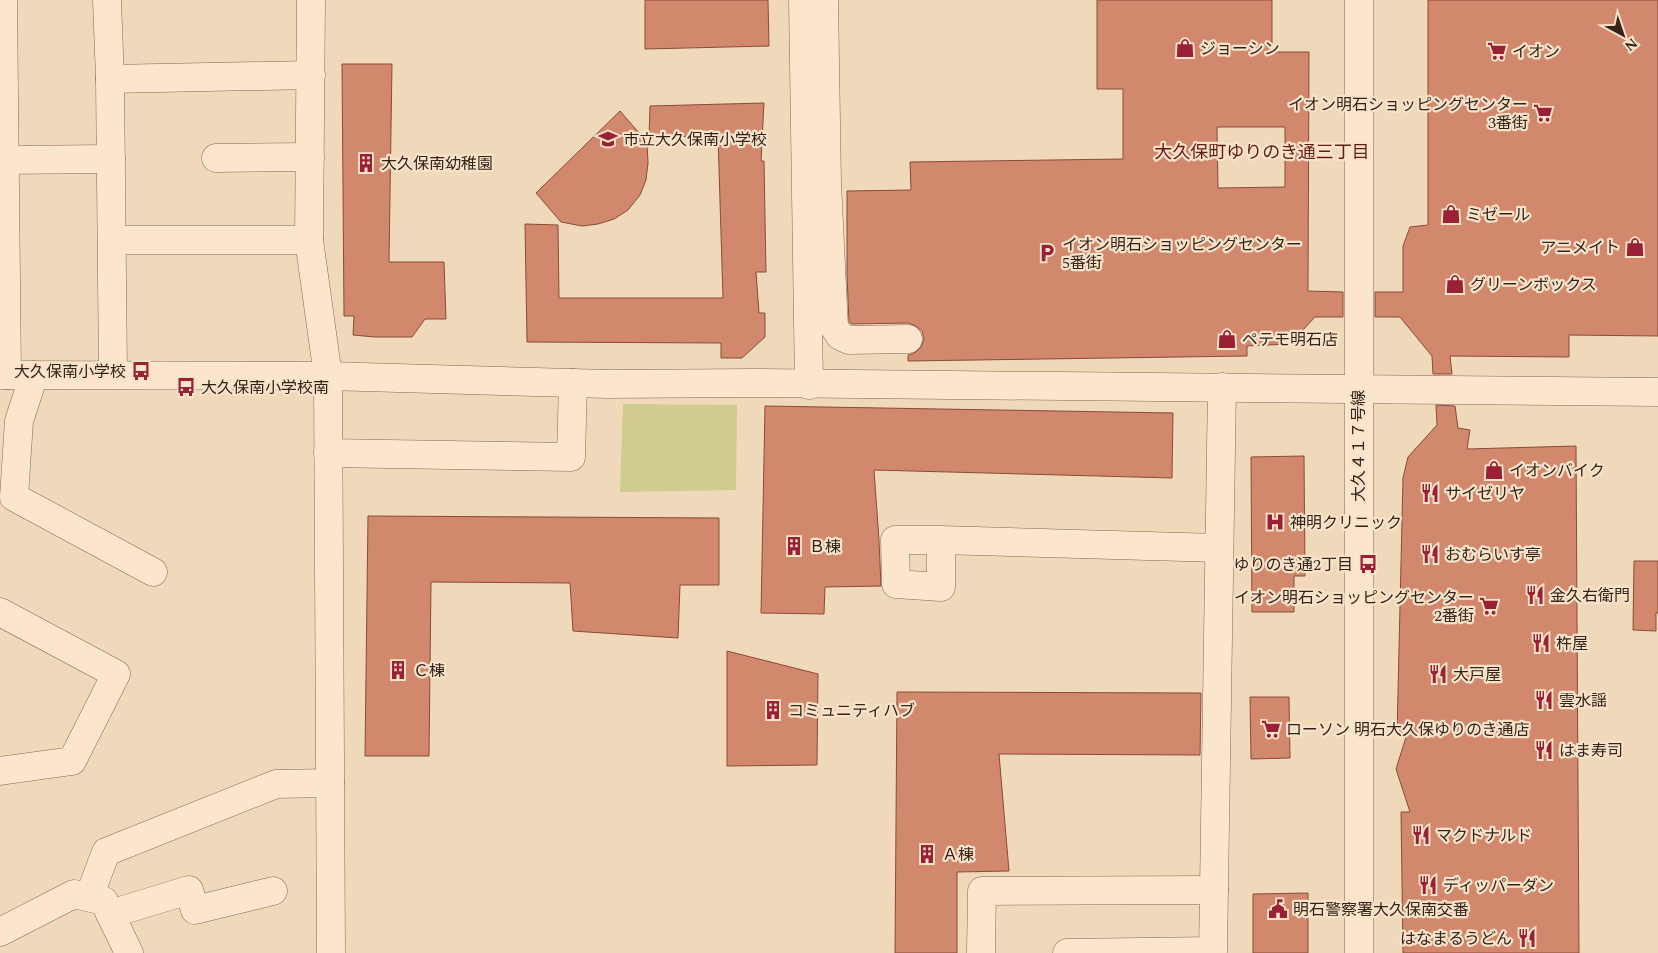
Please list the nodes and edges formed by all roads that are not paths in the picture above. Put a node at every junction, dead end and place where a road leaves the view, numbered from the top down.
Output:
1 (3, 0) edge
2 (107, 0) edge
3 (311, 0) edge
4 (803, 0) edge
5 (824, 0) edge
6 (1359, 0) edge
7 (311, 75) junction
8 (110, 79) junction
9 (216, 158) dead end
10 (310, 158) junction
11 (111, 159) junction
12 (2, 160) edge
13 (112, 240) junction
14 (309, 240) junction
15 (908, 339) dead end
16 (13, 375) edge
17 (113, 375) junction
18 (328, 376) junction
19 (573, 383) junction
20 (809, 385) junction
21 (1222, 387) junction
22 (1358, 390) junction
23 (1658, 392) edge
24 (328, 453) junction
25 (941, 540) dead end
26 (1219, 548) junction
27 (153, 572) dead end
28 (0, 612) edge
29 (0, 771) edge
30 (330, 783) junction
31 (1214, 890) junction
32 (273, 891) dead end
33 (100, 906) junction
34 (0, 932) edge
35 (128, 953) edge
36 (331, 953) edge
37 (982, 953) edge
38 (1067, 953) edge
39 (1359, 953) edge

1 - 12 street
2 - 8 street
3 - 7 street
4 - 20 street
5 - 15 street
6 - 22 street, 大久４１７号線
7 - 8 street
7 - 10 street
8 - 11 street
9 - 10 street
10 - 14 street
11 - 12 street
11 - 13 street
12 - 16 street
13 - 14 street
13 - 17 street
14 - 18 street
16 - 17 street
16 - 27 street
17 - 18 street
18 - 19 street
18 - 24 street
19 - 20 street
19 - 24 street
20 - 21 street
21 - 22 street
21 - 26 street
22 - 23 street
22 - 39 street, 大久４１７号線
24 - 30 street
25 - 26 street
26 - 31 street
28 - 29 street
30 - 33 street
30 - 36 street
31 - 37 street
31 - 38 street
32 - 33 street
33 - 34 street
33 - 35 street

